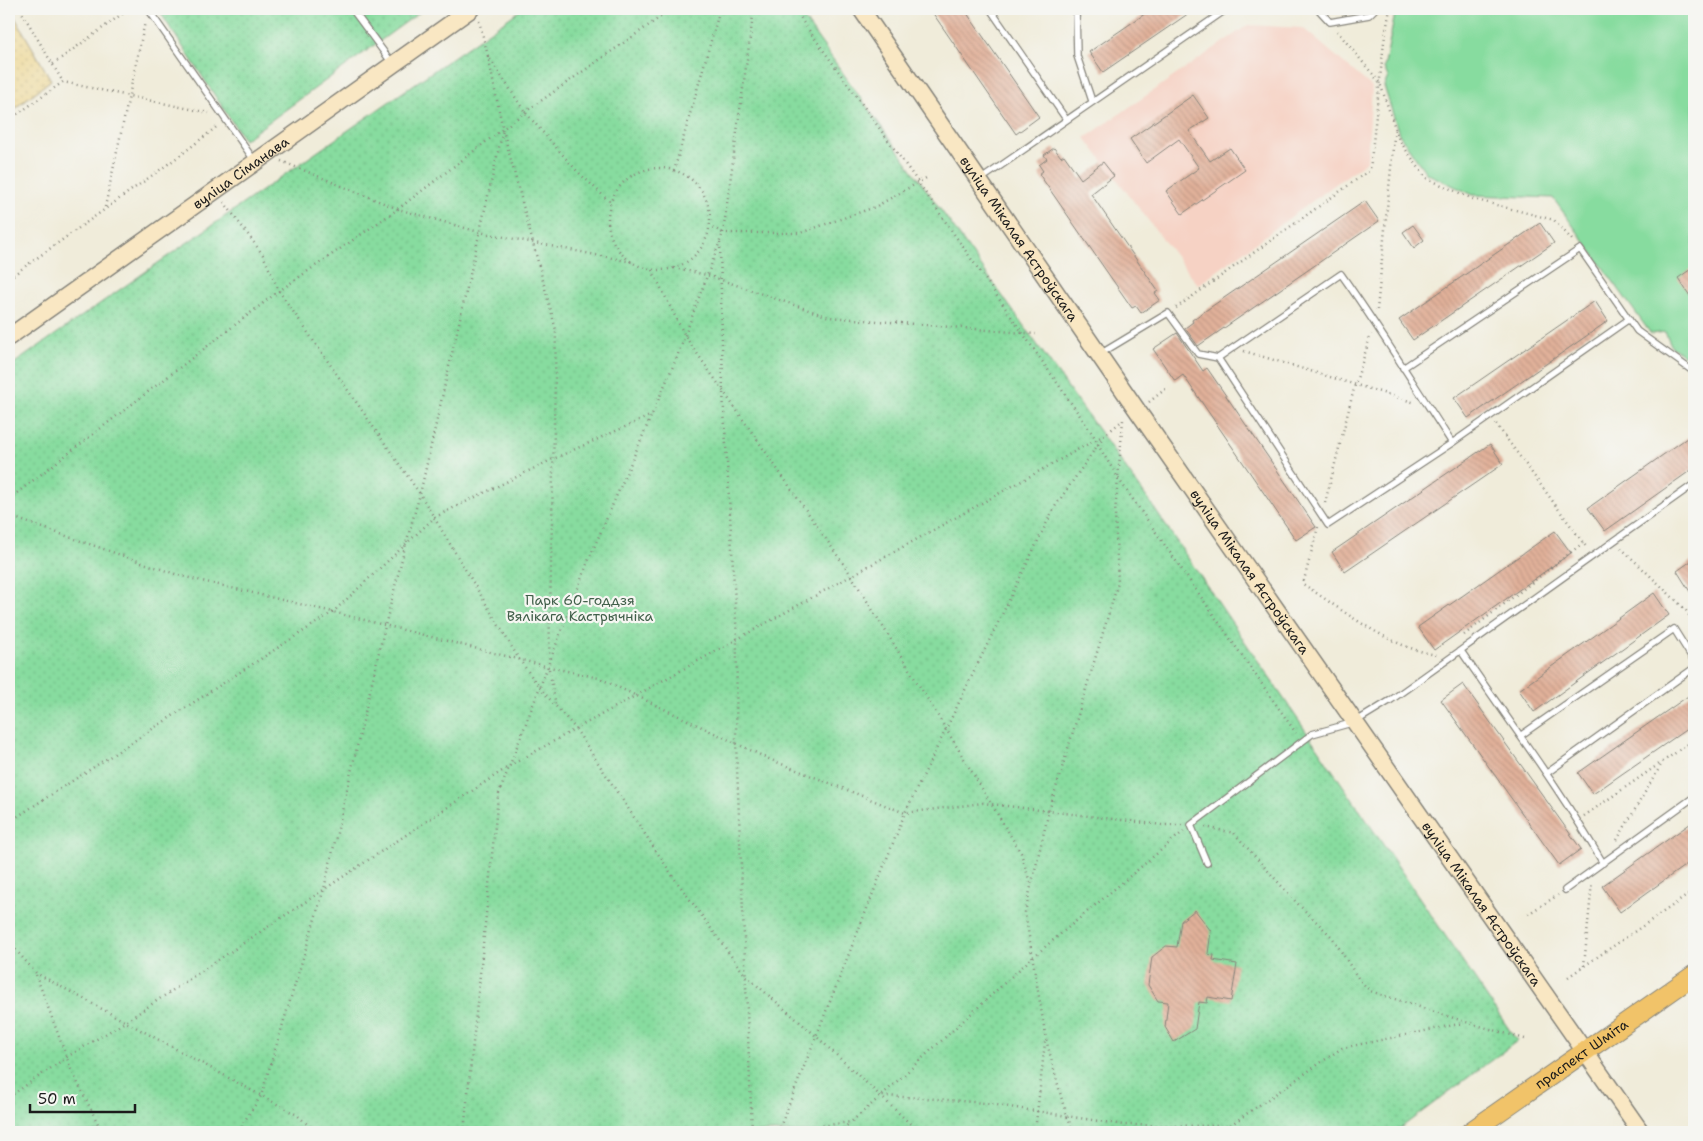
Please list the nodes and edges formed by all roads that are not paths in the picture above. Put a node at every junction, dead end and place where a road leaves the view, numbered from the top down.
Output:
1 (148, 9) edge
2 (352, 9) edge
3 (861, 9) edge
4 (990, 9) edge
5 (1076, 9) edge
6 (1226, 9) edge
7 (1318, 9) edge
8 (1375, 9) edge
9 (474, 13) edge
10 (394, 65) junction
11 (1092, 101) junction
12 (1066, 119) junction
13 (261, 158) junction
14 (979, 180) junction
15 (1629, 319) junction
16 (9, 337) edge
17 (1100, 354) junction
18 (1218, 358) junction
19 (1403, 368) junction
20 (1694, 372) edge
21 (1452, 443) junction
22 (1694, 484) edge
23 (1461, 651) junction
24 (1694, 661) edge
25 (1694, 668) edge
26 (1355, 722) junction
27 (1520, 736) junction
28 (1547, 773) junction
29 (1694, 797) edge
30 (1207, 863) dead end
31 (1604, 863) junction
32 (1565, 890) road end
33 (1694, 975) edge
34 (1585, 1052) junction
35 (1470, 1132) edge
36 (1641, 1132) edge

1 - 13 lane
2 - 10 lane
3 - 14 main road, вуліца Мікалая Астроўскага
4 - 12 lane
5 - 11 lane
6 - 11 lane
7 - 8 lane
9 - 10 main road, вуліца Сіманава
10 - 13 main road, вуліца Сіманава
11 - 12 lane
12 - 14 lane
13 - 16 main road, вуліца Сіманава
14 - 17 main road, вуліца Мікалая Астроўскага
15 - 19 lane
15 - 20 lane
15 - 21 lane
17 - 18 lane
17 - 26 main road, вуліца Мікалая Астроўскага
18 - 19 lane
18 - 21 lane
19 - 21 lane
22 - 23 lane
23 - 26 lane
23 - 27 lane
24 - 27 lane
25 - 28 lane
26 - 30 lane
26 - 34 main road, вуліца Мікалая Астроўскага
27 - 28 lane
28 - 31 lane
29 - 31 lane
31 - 32 lane
33 - 34 main road, праспект Шміта
34 - 35 main road, праспект Шміта
34 - 36 main road, вуліца Мікалая Астроўскага

